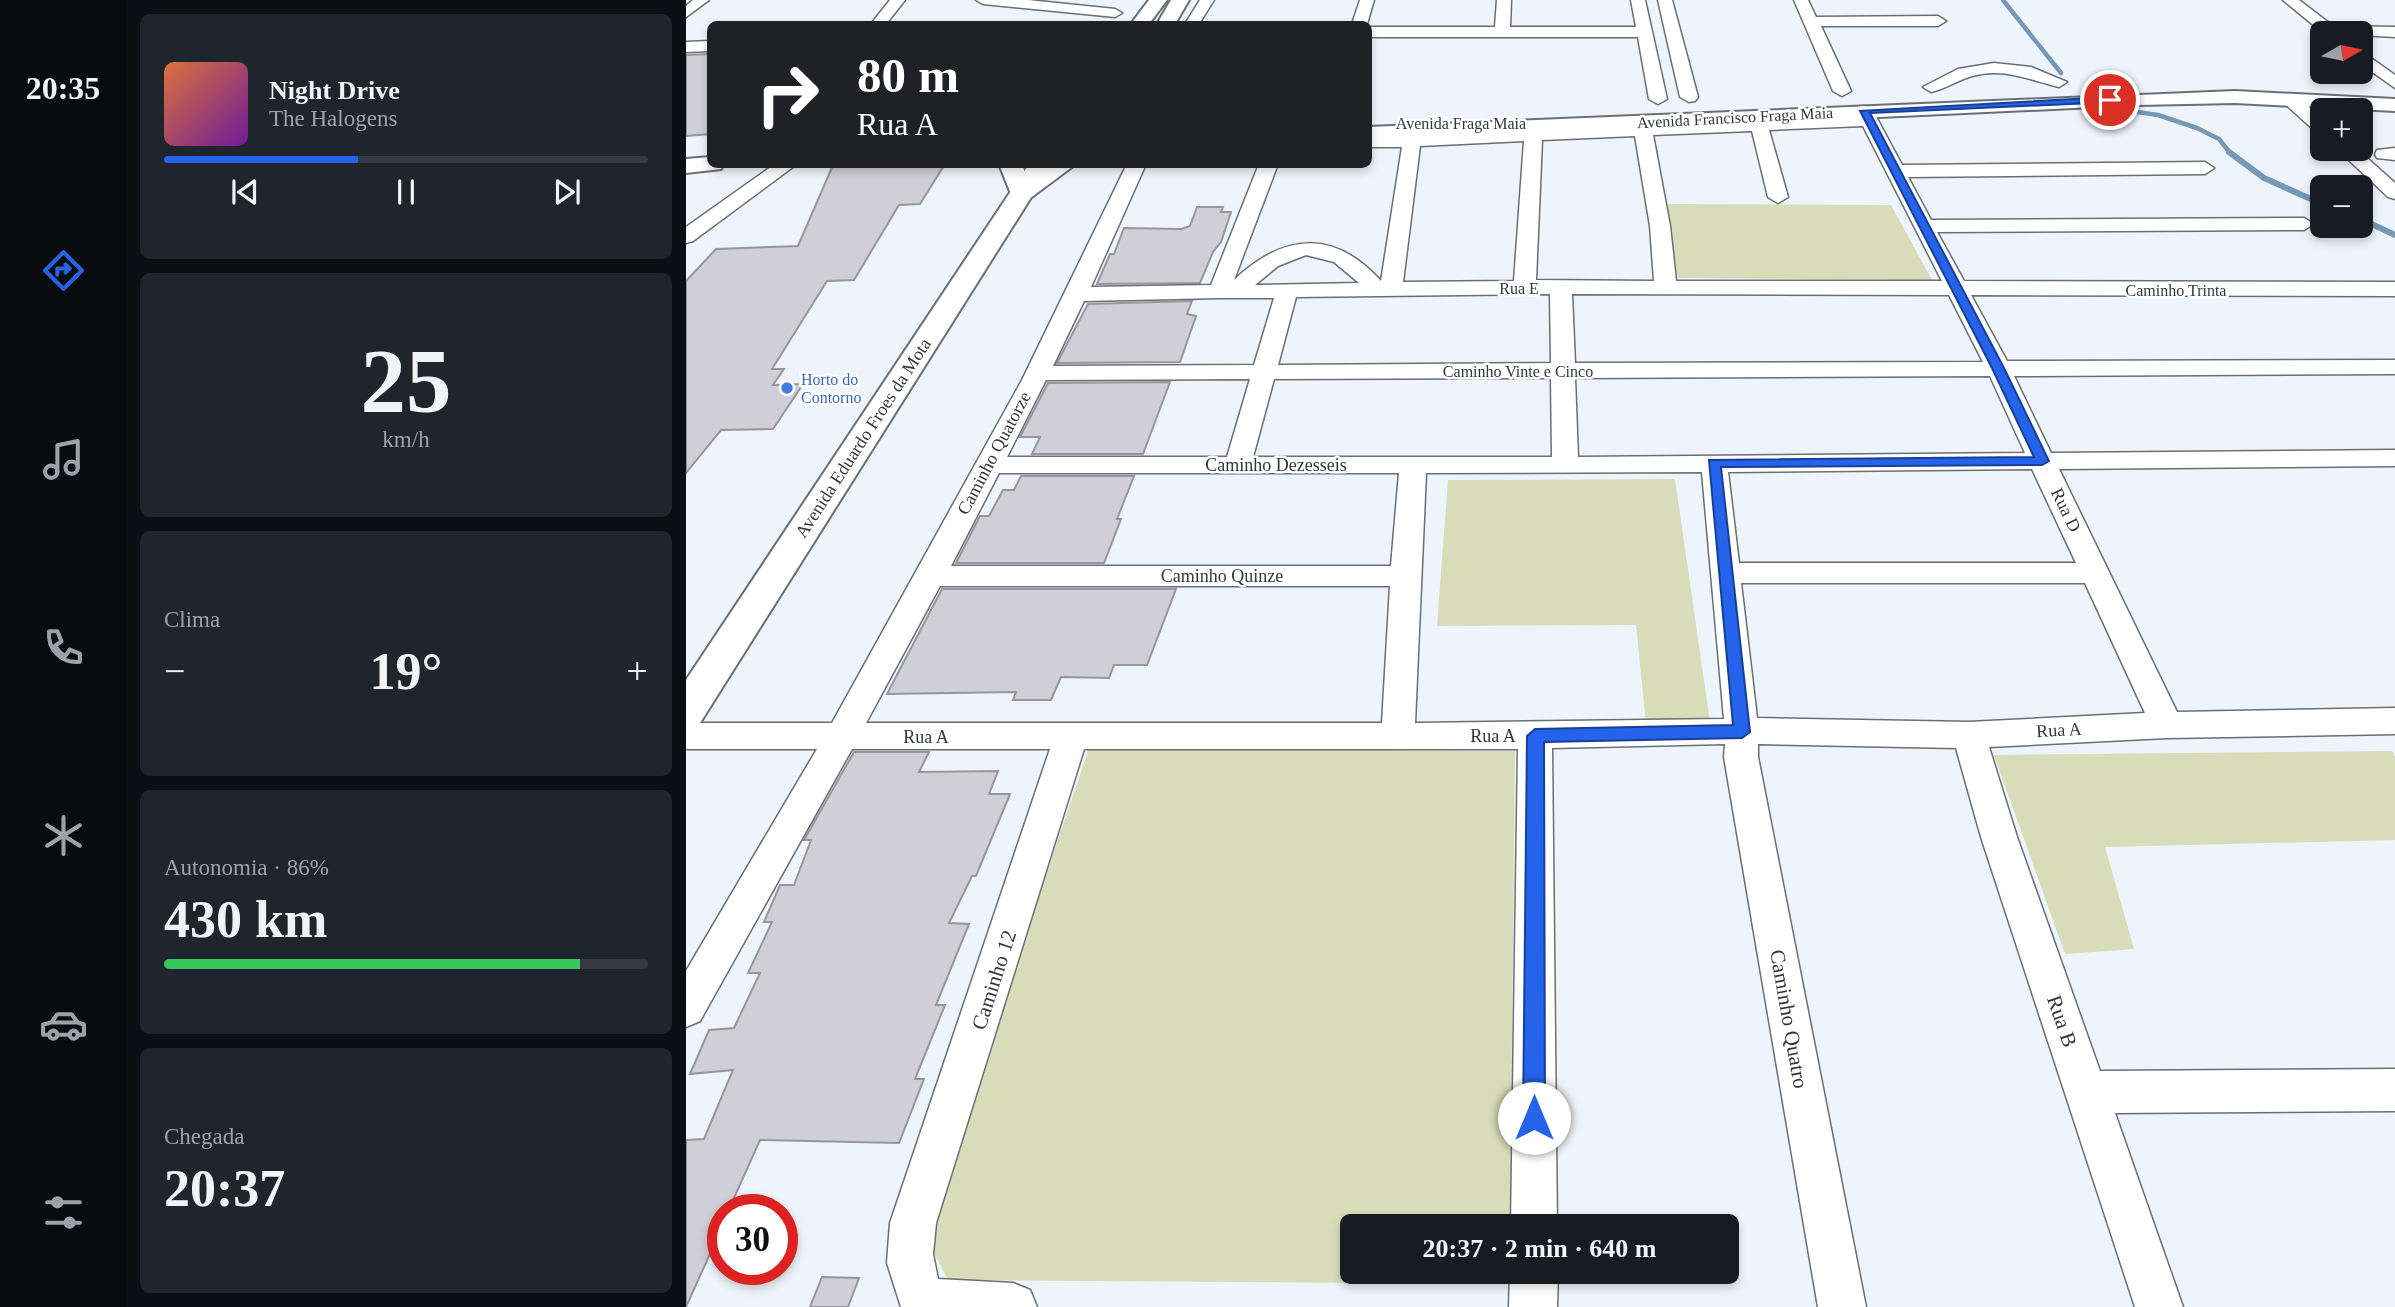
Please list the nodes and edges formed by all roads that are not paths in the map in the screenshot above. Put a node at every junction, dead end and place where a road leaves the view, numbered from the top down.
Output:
1 (702, 0) edge
2 (898, 0) edge
3 (983, 0) edge
4 (1124, 0) edge
5 (1158, 0) edge
6 (1180, 0) edge
7 (1207, 0) edge
8 (1367, 0) edge
9 (1504, 0) edge
10 (1638, 0) edge
11 (1665, 0) edge
12 (1801, 0) edge
13 (2290, 0) edge
14 (1092, 5) edge
15 (686, 13) edge
16 (1143, 14) edge
17 (1111, 19) edge
18 (880, 21) edge
19 (1168, 21) edge
20 (1194, 21) edge
21 (1361, 21) edge
22 (1938, 21) dead end
23 (2316, 21) edge
24 (1811, 22) junction
25 (1372, 32) edge
26 (1502, 32) junction
27 (1645, 32) junction
28 (2373, 32) edge
29 (2395, 32) edge
30 (707, 46) edge
31 (686, 47) edge
32 (2373, 66) edge
33 (2211, 77) dead end
34 (2164, 78) dead end
35 (2395, 84) edge
36 (1905, 88) dead end
37 (1842, 91) junction
38 (1815, 92) dead end
39 (1696, 97) joint
40 (1658, 99) junction
41 (2290, 99) junction
42 (1631, 100) dead end
43 (1591, 102) dead end
44 (2395, 105) edge
45 (1867, 107) junction
46 (2310, 117) edge
47 (1759, 125) junction
48 (1373, 126) edge
49 (1643, 130) junction
50 (1533, 136) junction
51 (1412, 141) junction
52 (1372, 142) edge
53 (707, 152) edge
54 (686, 153) edge
55 (2360, 161) edge
56 (707, 164) edge
57 (686, 166) edge
58 (782, 168) edge
59 (1011, 168) edge
60 (1038, 168) edge
61 (1059, 168) edge
62 (1135, 168) edge
63 (1268, 168) edge
64 (2205, 168) dead end
65 (1897, 171) junction
66 (2395, 192) edge
67 (1021, 194) junction
68 (1778, 197) dead end
69 (2304, 224) dead end
70 (1924, 226) junction
71 (686, 237) edge
72 (1525, 287) junction
73 (1561, 288) junction
74 (1666, 289) junction
75 (2395, 289) edge
76 (1384, 290) junction
77 (1958, 290) junction
78 (1287, 291) junction
79 (1227, 292) junction
80 (1079, 294) junction
81 (2395, 367) edge
82 (1998, 368) junction
83 (1561, 371) junction
84 (1262, 372) junction
85 (1037, 373) junction
86 (2395, 458) edge
87 (2042, 461) junction
88 (1714, 463) junction
89 (1238, 464) junction
90 (988, 465) junction
91 (1413, 465) junction
92 (1564, 465) junction
93 (1727, 573) junction
94 (2097, 573) junction
95 (929, 576) junction
96 (1405, 576) junction
97 (717, 664) junction
98 (686, 691) edge
99 (686, 712) edge
100 (2395, 721) edge
101 (2167, 725) junction
102 (1742, 732) junction
103 (1969, 734) junction
104 (686, 736) edge
105 (1071, 736) junction
106 (1398, 736) junction
107 (1535, 736) junction
108 (842, 737) junction
109 (686, 1008) edge
110 (2395, 1090) edge
111 (2086, 1092) junction
112 (1534, 1214) edge
113 (1534, 1284) edge
114 (922, 1305) edge
115 (1013, 1307) edge
116 (1533, 1307) edge
117 (1842, 1307) edge
118 (2159, 1307) edge

1 - 15 street
2 - 18 street
3 - 14 street
4 - 17 street
5 - 16 main road
6 - 19 main road
7 - 20 street
8 - 21 street
9 - 26 street
10 - 27 street
11 - 39 street
12 - 24 street
13 - 23 street
14 - 17 street
22 - 24 street
24 - 37 street
25 - 26 street
26 - 27 street
27 - 40 street
28 - 29 street
30 - 31 street
32 - 35 street
33 - 35 main road
34 - 36 main road
37 - 38 main road, Avenida Francisco Fraga Maia
37 - 45 main road, Avenida Francisco Fraga Maia
39 - 40 main road, Avenida Francisco Fraga Maia
40 - 42 main road, Avenida Francisco Fraga Maia
41 - 44 main road, Avenida Francisco Fraga Maia
41 - 45 main road, Avenida Francisco Fraga Maia
41 - 46 street
43 - 48 main road, Avenida Fraga Maia
45 - 47 street
45 - 48 main road, Avenida Francisco Fraga Maia
45 - 65 street, Rua D
47 - 49 street
47 - 68 street
49 - 50 street
49 - 74 street
50 - 51 street
50 - 72 street
51 - 52 street
51 - 76 street
53 - 54 main road
55 - 66 street
56 - 57 main road
58 - 71 street
59 - 67 main road
60 - 67 main road, Avenida Eduardo Froes da Mota
61 - 67 main road
62 - 80 street, Caminho Quatorze
63 - 79 street
64 - 65 street
65 - 70 street, Rua D
67 - 97 main road, Avenida Eduardo Froes da Mota
69 - 70 street
70 - 77 street, Rua D
72 - 73 street, Rua E
72 - 76 street, Rua E
73 - 74 street, Rua E
73 - 83 street
74 - 77 street, Rua E
75 - 77 street, Caminho Trinta
76 - 78 street, Rua E
76 - 79 street
77 - 82 street, Rua D
78 - 79 street, Rua E
78 - 84 street
79 - 80 street, Rua E
80 - 85 street, Caminho Quatorze
81 - 82 street, Caminho Vinte e Cinco
82 - 83 street, Caminho Vinte e Cinco
82 - 87 street, Rua D
83 - 84 street, Caminho Vinte e Cinco
83 - 92 street
84 - 85 street, Caminho Vinte e Cinco
84 - 89 street
85 - 90 street, Caminho Quatorze
86 - 87 street, Caminho Dezesseis
87 - 88 street, Caminho Dezesseis
87 - 94 street, Rua D
88 - 92 street, Caminho Dezesseis
88 - 93 street, Caminho Quatro
89 - 90 street, Caminho Dezesseis
89 - 91 street, Caminho Dezesseis
90 - 95 street, Caminho Quatorze
91 - 92 street, Caminho Dezesseis
91 - 96 street
93 - 94 street
93 - 102 street, Caminho Quatro
94 - 101 street, Rua D
95 - 96 street, Caminho Quinze
95 - 108 street, Caminho Quatorze
96 - 106 street
97 - 98 street
97 - 99 main road, Avenida Eduardo Froes da Mota
100 - 101 street, Rua A
101 - 103 street, Rua A
102 - 103 street, Rua A
102 - 107 street, Rua A
102 - 117 street, Caminho Quatro
103 - 111 street, Rua B
104 - 108 street, Rua A
105 - 106 street, Rua A
105 - 108 street, Rua A
105 - 114 street, Caminho 12
106 - 107 street, Rua A
107 - 112 street
108 - 109 street, Caminho Quatorze
110 - 111 street
111 - 118 street, Rua B
113 - 116 street
114 - 115 street

